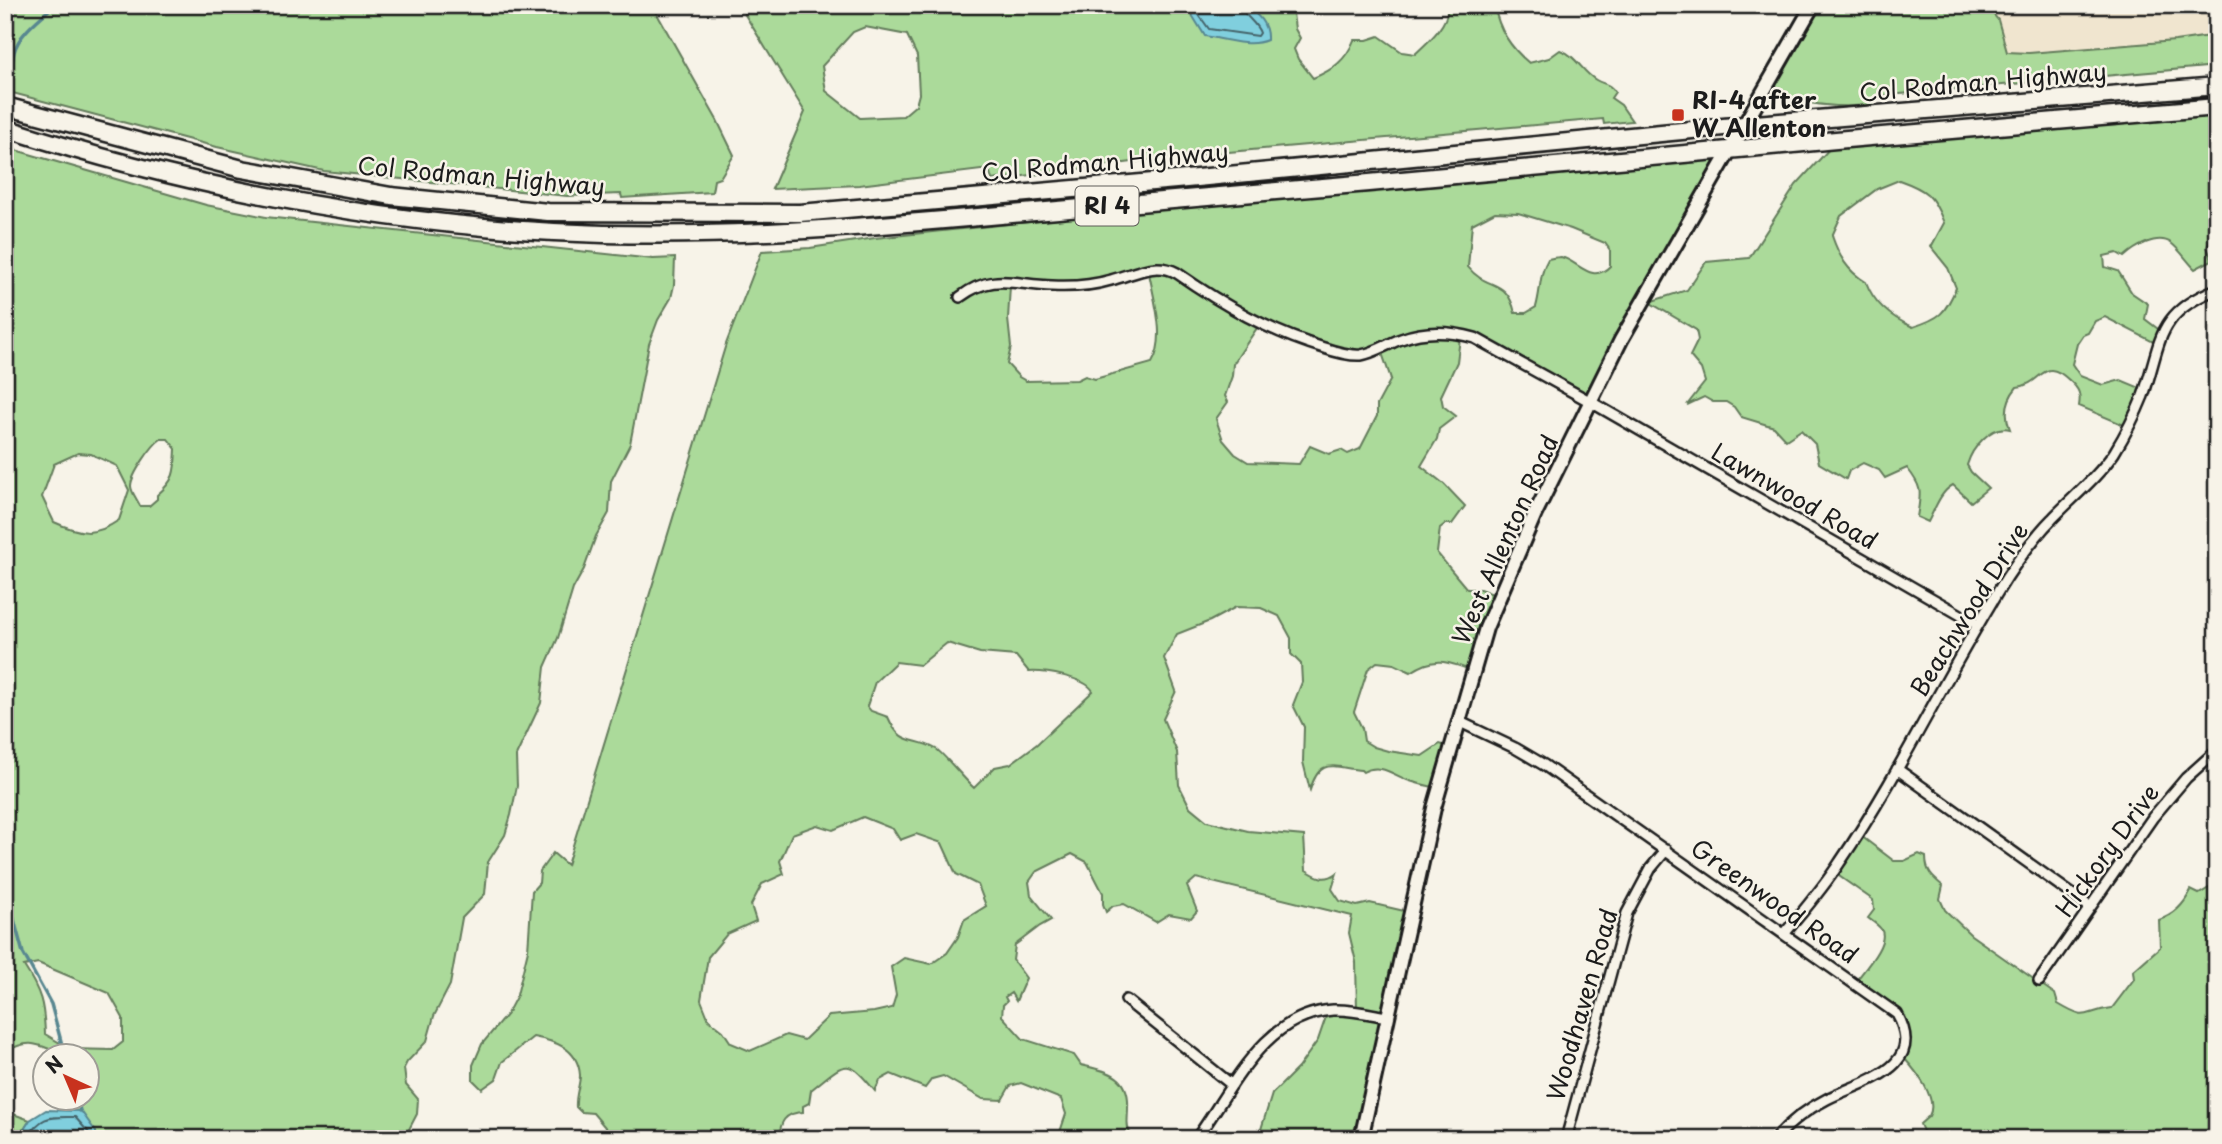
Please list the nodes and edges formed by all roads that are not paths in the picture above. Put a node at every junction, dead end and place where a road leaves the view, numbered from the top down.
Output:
1 (1813, 5) edge
2 (2217, 86) edge
3 (8, 107) edge
4 (2217, 107) edge
5 (1744, 125) junction
6 (5, 128) edge
7 (1731, 148) junction
8 (2217, 289) edge
9 (960, 297) dead end
10 (1591, 402) junction
11 (1978, 625) junction
12 (1458, 721) junction
13 (2217, 750) edge
14 (1897, 769) junction
15 (1666, 850) junction
16 (2090, 907) junction
17 (1785, 933) junction
18 (2039, 981) dead end
19 (1126, 1000) dead end
20 (1387, 1017) junction
21 (1232, 1086) junction
22 (1196, 1139) edge
23 (1362, 1139) edge
24 (1566, 1139) edge
25 (1775, 1139) edge

1 - 5 street, West Allenton Road
2 - 5 highway, Col Rodman Highway / RI 4
3 - 5 highway, Col Rodman Highway / RI 4
4 - 7 highway, Col Rodman Highway / RI 4
5 - 7 street, West Allenton Road
6 - 7 highway, Col Rodman Highway / RI 4
7 - 10 street, West Allenton Road
8 - 11 street, Beachwood Drive
9 - 10 street, Lawnwood Road
10 - 11 street, Lawnwood Road
10 - 12 street, West Allenton Road
11 - 14 street, Beachwood Drive
12 - 15 street, Greenwood Road
12 - 20 street, West Allenton Road
13 - 16 street, Hickory Drive
14 - 16 street
14 - 17 street, Beachwood Drive
15 - 17 street, Greenwood Road
15 - 24 street, Woodhaven Road
16 - 18 street, Hickory Drive
17 - 25 street, Greenwood Road
19 - 21 street
20 - 21 street
20 - 23 street, West Allenton Road
21 - 22 street

